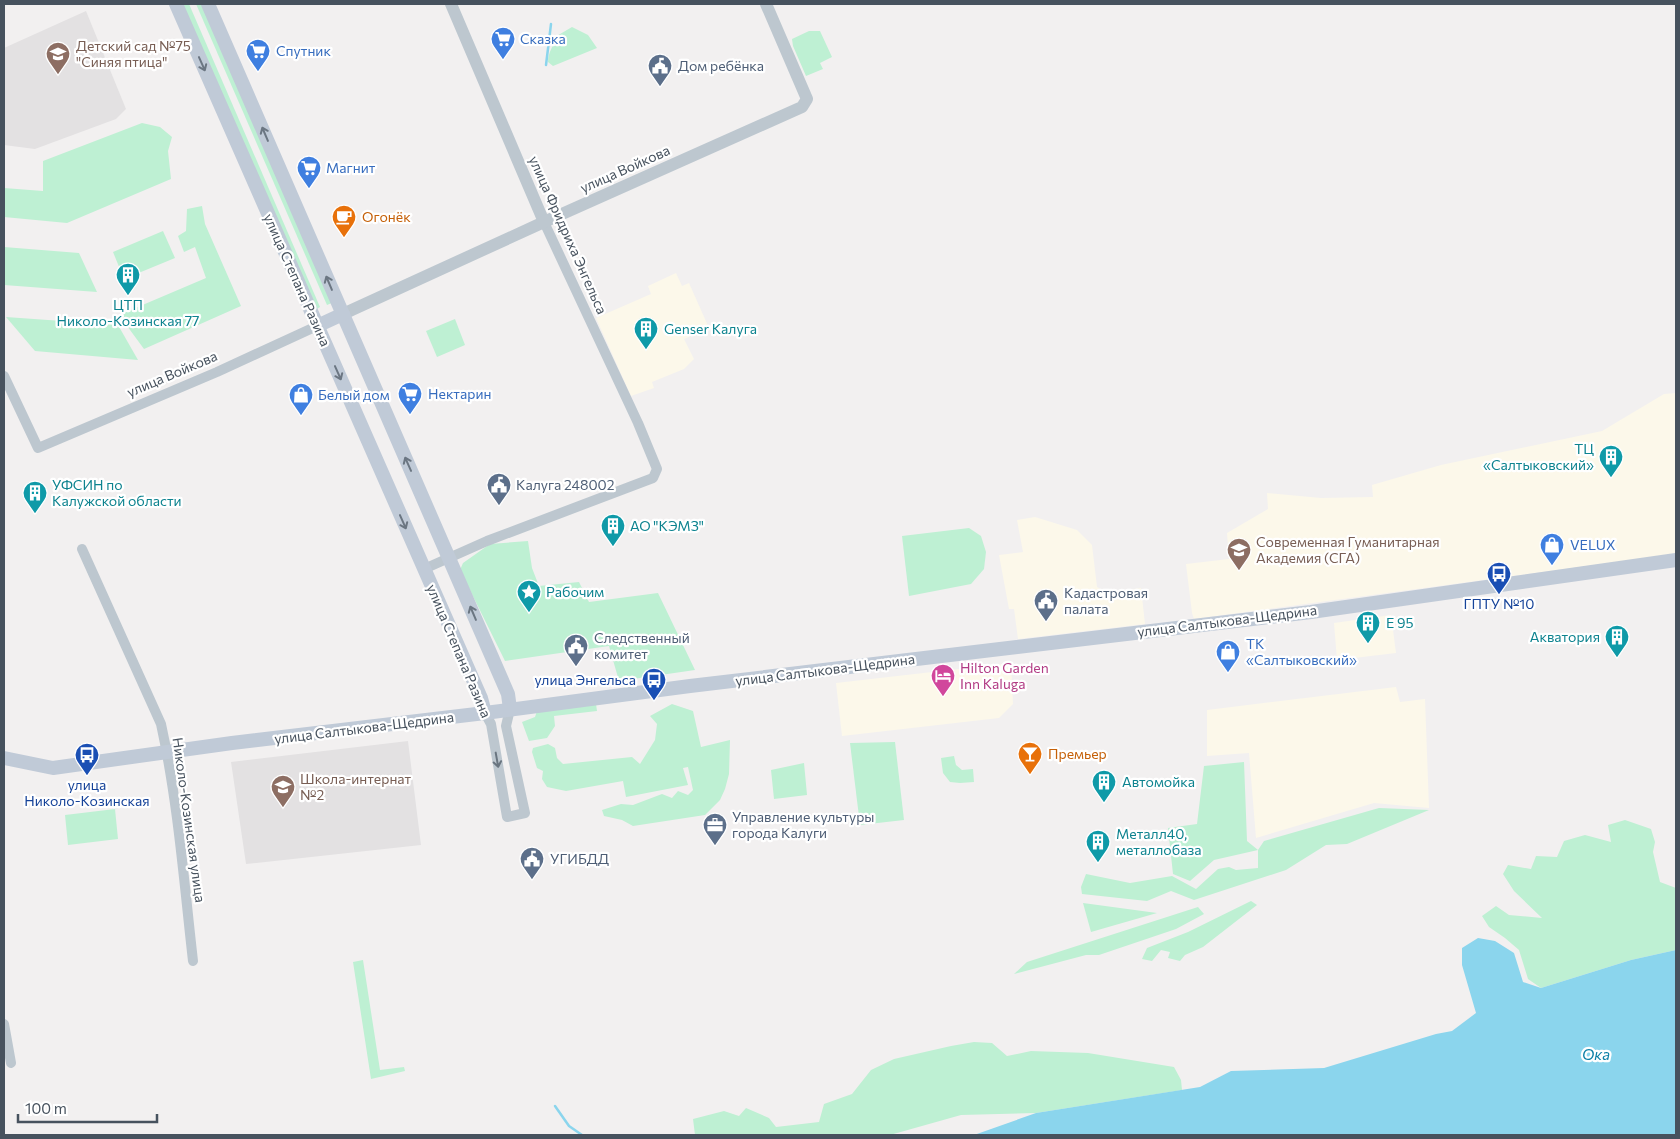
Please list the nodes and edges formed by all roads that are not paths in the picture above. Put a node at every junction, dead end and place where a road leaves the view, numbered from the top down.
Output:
1 (176, 4) edge
2 (208, 4) edge
3 (451, 4) edge
4 (766, 4) edge
5 (544, 222) junction
6 (343, 314) junction
7 (317, 326) junction
8 (4, 376) edge
9 (82, 549) dead end
10 (449, 558) junction
11 (1676, 560) edge
12 (424, 569) junction
13 (510, 709) junction
14 (485, 713) junction
15 (167, 752) junction
16 (4, 758) edge
17 (193, 961) dead end
18 (4, 1024) edge
19 (11, 1063) dead end

1 -> 7 main road, улица Степана Разина
6 -> 2 main road, улица Степана Разина
3 - 5 street, улица Фридриха Энгельса
4 - 5 street, улица Войкова
5 - 6 street, улица Войкова
5 - 10 street, улица Фридриха Энгельса
6 - 7 main road
10 -> 6 main road, улица Степана Разина
7 - 8 street, улица Войкова
7 -> 12 main road, улица Степана Разина
9 - 15 street, Николо-Козинская улица
10 - 12 street
13 -> 10 main road, улица Степана Разина
11 - 13 main road, улица Салтыкова-Щедрина
12 - 14 main road, улица Степана Разина
13 - 14 main road, улица Салтыкова-Щедрина
14 -> 13 street, улица Степана Разина
14 - 15 main road, улица Салтыкова-Щедрина
15 - 16 main road, улица Салтыкова-Щедрина
15 - 17 street, Николо-Козинская улица
18 - 19 street

